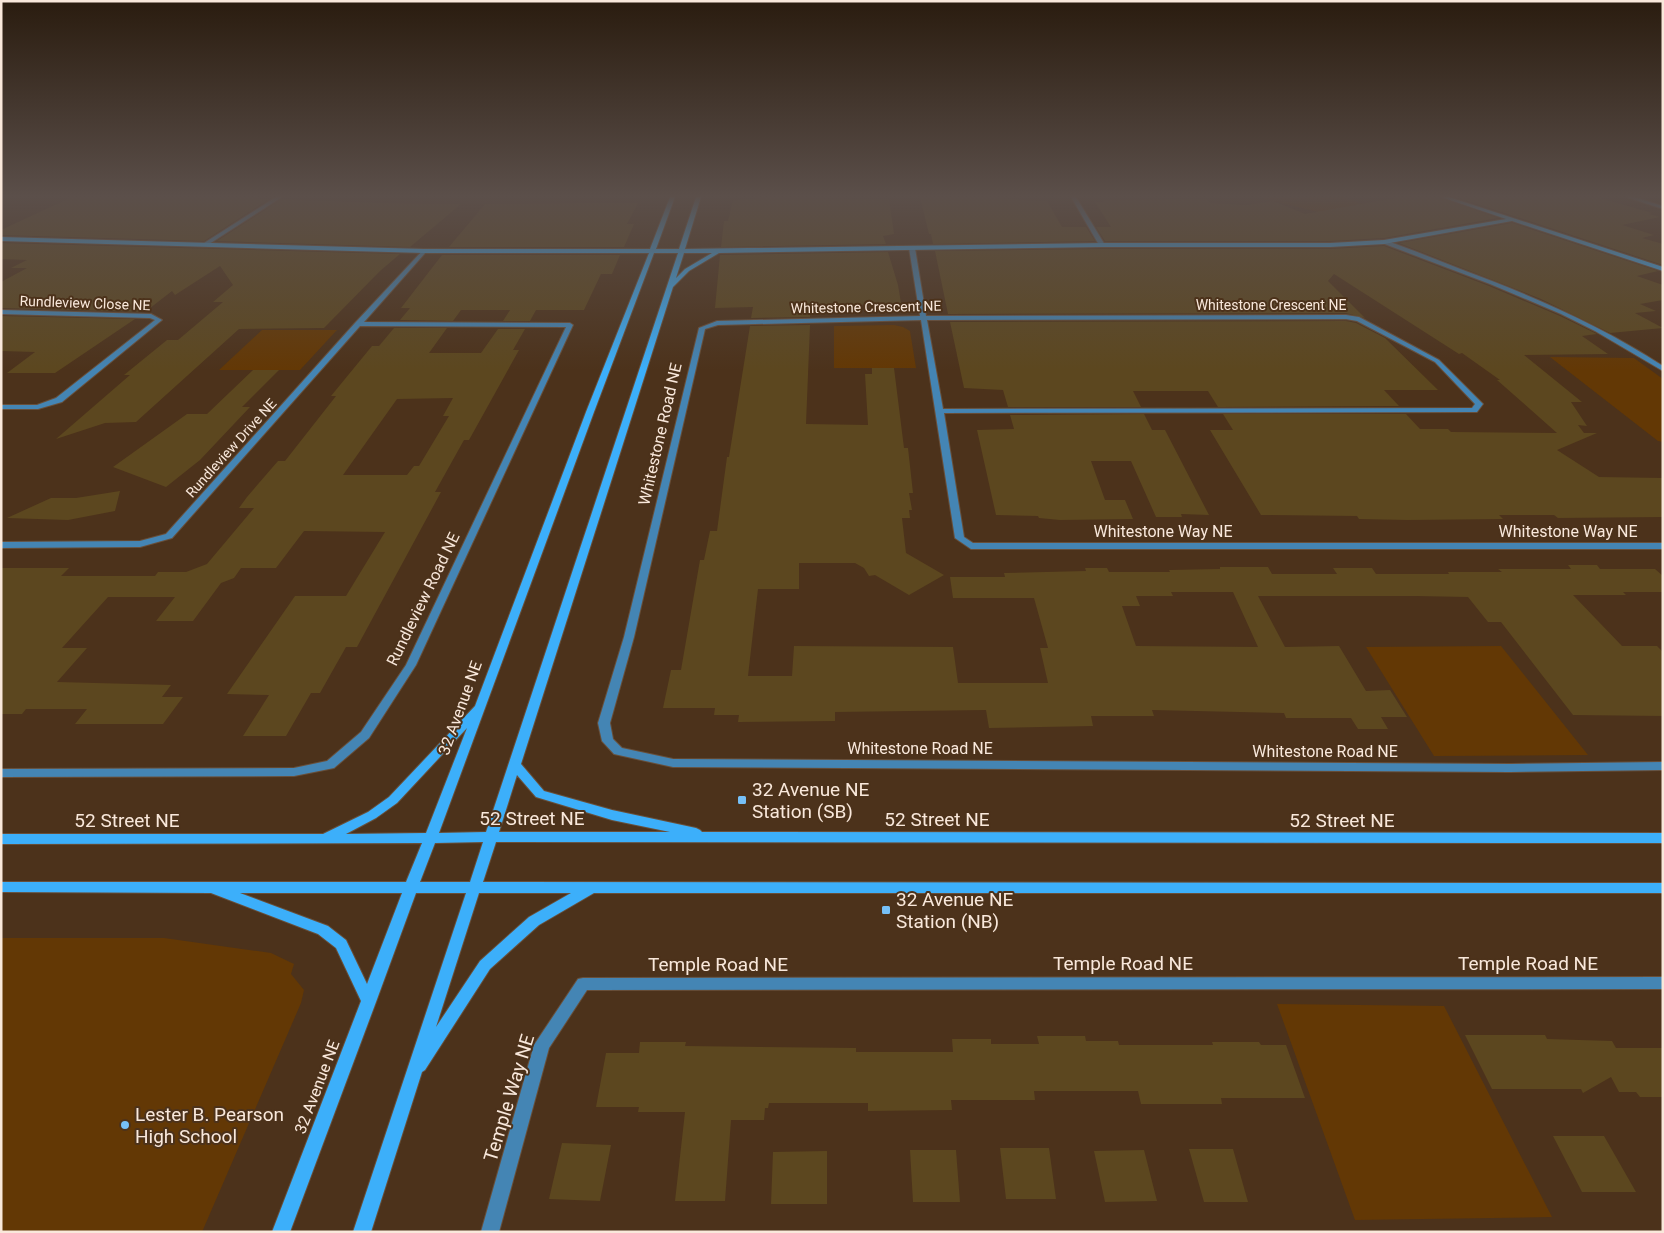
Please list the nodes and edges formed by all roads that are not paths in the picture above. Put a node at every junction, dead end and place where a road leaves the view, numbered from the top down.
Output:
1 (420, 255) edge
2 (651, 255) edge
3 (681, 255) edge
4 (713, 255) edge
5 (913, 255) edge
6 (1416, 255) edge
7 (1616, 255) edge
8 (1663, 270) edge
9 (670, 286) junction
10 (1, 312) edge
11 (923, 318) junction
12 (357, 324) junction
13 (702, 328) joint
14 (1663, 368) edge
15 (1, 407) edge
16 (940, 411) junction
17 (1, 545) edge
18 (1663, 546) edge
19 (481, 707) junction
20 (516, 766) junction
21 (1663, 766) edge
22 (1, 773) edge
23 (432, 837) junction
24 (490, 837) junction
25 (717, 838) junction
26 (1663, 838) edge
27 (1, 839) edge
28 (325, 839) junction
29 (1, 887) edge
30 (211, 887) junction
31 (411, 887) junction
32 (593, 887) junction
33 (473, 888) junction
34 (1663, 888) edge
35 (1663, 983) edge
36 (583, 984) joint
37 (369, 1002) junction
38 (412, 1076) junction
39 (281, 1232) edge
40 (362, 1232) edge
41 (490, 1232) edge

1 - 12 street, Rundleview Drive NE
2 - 19 main road, 32 Avenue NE
3 - 9 main road
4 - 9 main road
5 - 11 street, Whitestone Way NE
6 - 14 street
7 - 8 main road
9 - 20 main road
10 - 15 street, Rundleview Close NE
11 - 13 street, Whitestone Crescent NE
11 - 16 street, Whitestone Way NE
11 - 16 street, Whitestone Crescent NE
12 - 17 street, Rundleview Drive NE
12 - 22 street, Rundleview Road NE
13 - 21 street, Whitestone Road NE
16 - 18 street, Whitestone Way NE
19 - 23 main road, 32 Avenue NE
19 - 28 main road
20 - 24 main road
20 - 25 main road
23 - 24 main road, 52 Street NE
23 - 28 main road, 52 Street NE
23 - 31 main road, 32 Avenue NE
24 - 25 main road, 52 Street NE
24 - 33 main road
25 - 26 main road, 52 Street NE
27 - 28 main road, 52 Street NE
29 - 30 main road
30 - 31 main road
30 - 37 main road
31 - 33 main road
31 - 37 main road, 32 Avenue NE
32 - 33 main road
32 - 34 main road
32 - 38 main road
33 - 38 main road
35 - 36 street, Temple Road NE
36 - 41 street, Temple Way NE
37 - 39 main road, 32 Avenue NE
38 - 40 main road

